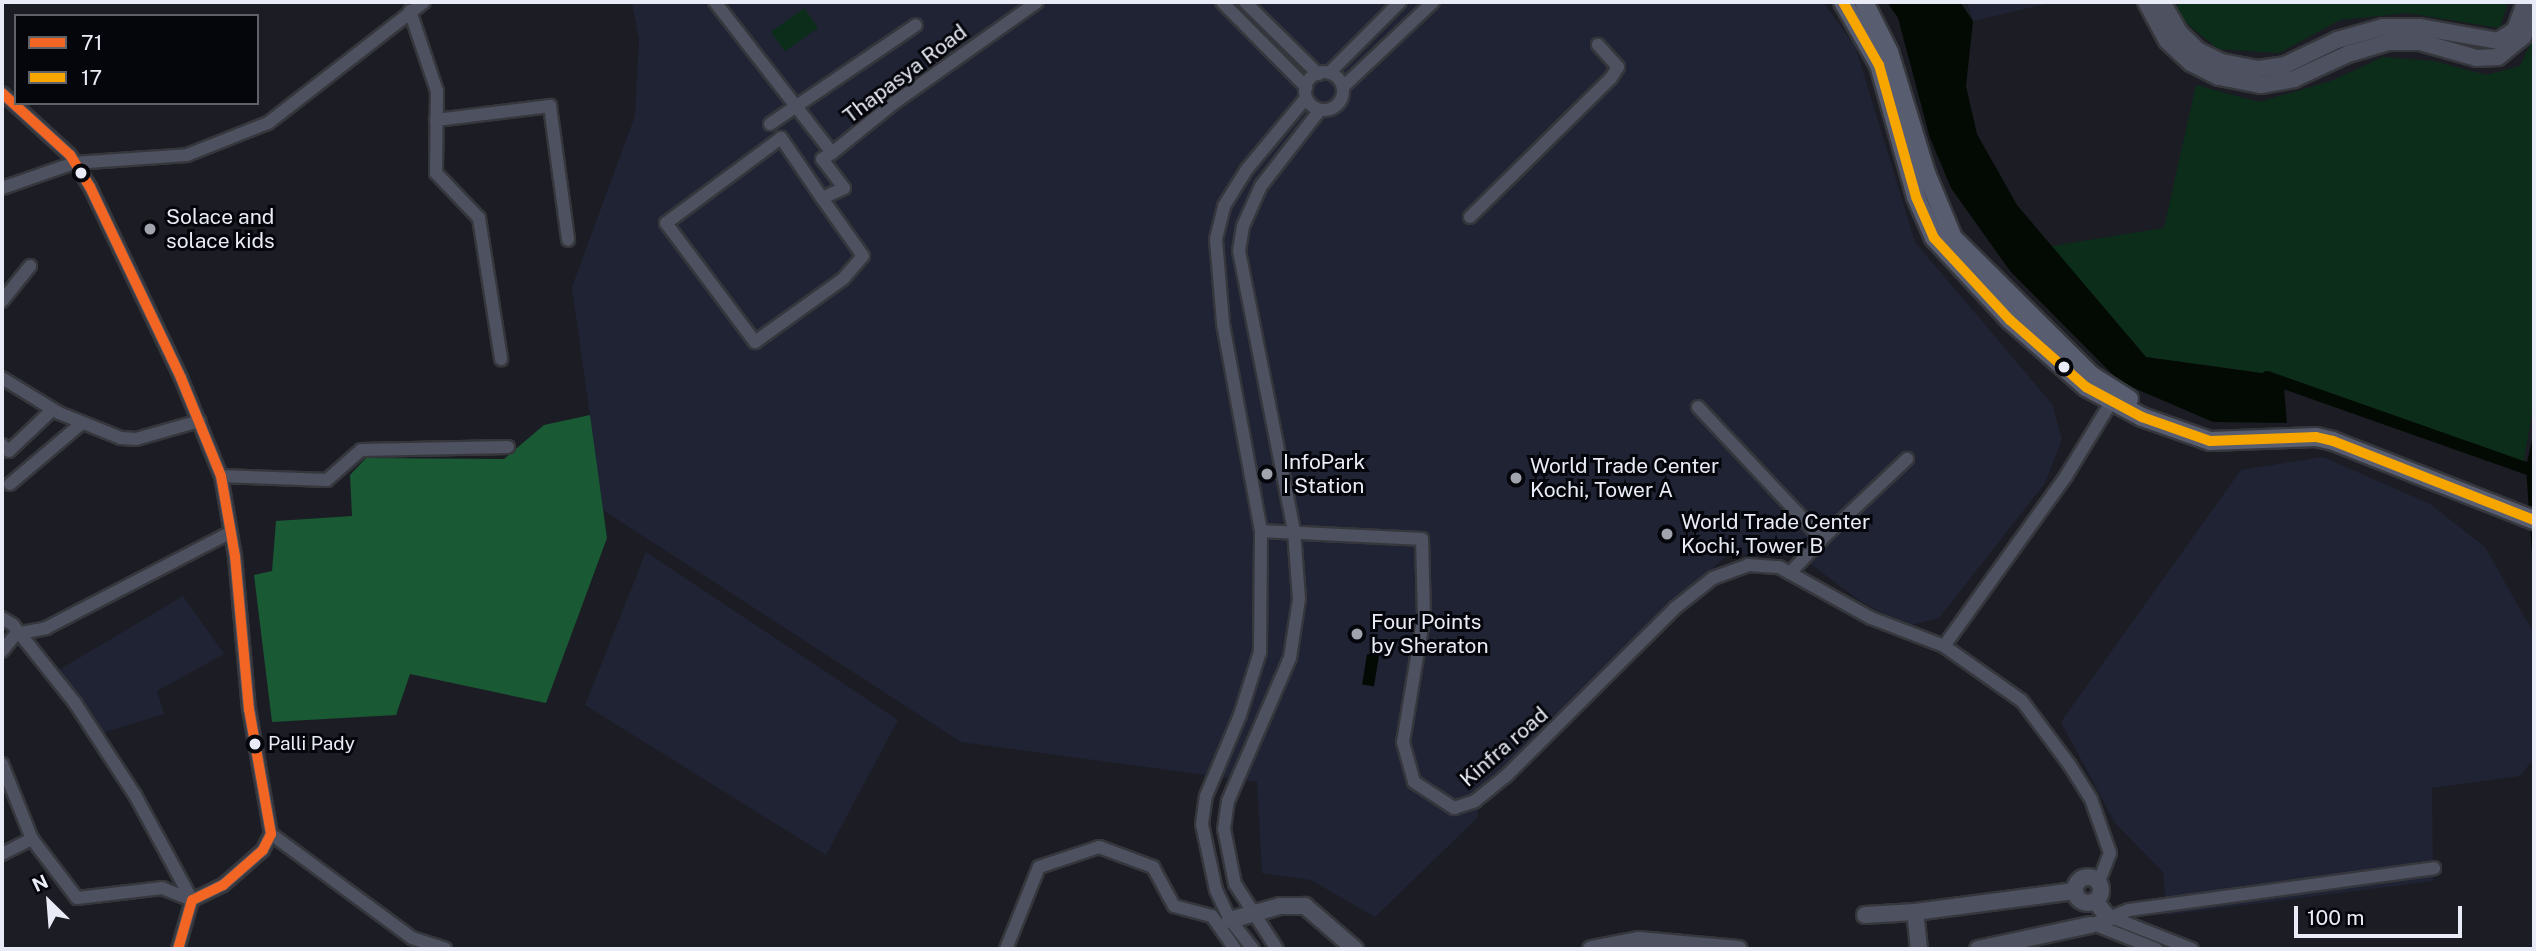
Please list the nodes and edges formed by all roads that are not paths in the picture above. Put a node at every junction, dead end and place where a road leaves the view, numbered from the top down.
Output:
1 (424, 2) edge
2 (715, 2) edge
3 (1037, 2) edge
4 (1222, 2) edge
5 (1245, 2) edge
6 (1400, 2) edge
7 (1433, 2) edge
8 (1843, 2) edge
9 (1864, 2) edge
10 (2146, 2) edge
11 (2162, 2) edge
12 (2525, 2) edge
13 (2534, 9) edge
14 (410, 11) junction
15 (916, 25) dead end
16 (1598, 45) dead end
17 (2491, 50) junction
18 (1323, 73) junction
19 (2258, 77) junction
20 (1343, 87) junction
21 (1306, 92) junction
22 (14, 105) edge
23 (796, 107) junction
24 (1320, 110) junction
25 (436, 120) junction
26 (770, 124) dead end
27 (832, 153) junction
28 (74, 163) junction
29 (2, 188) edge
30 (822, 198) junction
31 (1470, 218) dead end
32 (568, 240) dead end
33 (30, 266) dead end
34 (2, 301) edge
35 (501, 359) dead end
36 (2, 378) edge
37 (2113, 398) junction
38 (1698, 407) dead end
39 (52, 410) junction
40 (198, 421) junction
41 (82, 423) junction
42 (2, 444) edge
43 (508, 447) dead end
44 (1907, 459) dead end
45 (2429, 473) junction
46 (221, 476) junction
47 (10, 484) dead end
48 (2534, 509) edge
49 (2534, 520) edge
50 (1261, 531) junction
51 (1294, 531) junction
52 (231, 532) junction
53 (1822, 539) junction
54 (1790, 573) junction
55 (2, 618) edge
56 (16, 634) junction
57 (1944, 646) junction
58 (2, 652) edge
59 (2, 764) edge
60 (271, 834) junction
61 (32, 839) junction
62 (2, 854) edge
63 (2434, 868) dead end
64 (2099, 882) junction
65 (2075, 891) junction
66 (192, 900) junction
67 (2095, 901) junction
68 (1250, 912) junction
69 (1915, 912) junction
70 (1865, 915) dead end
71 (2110, 918) junction
72 (1230, 920) junction
73 (2092, 925) junction
74 (1272, 944) edge
75 (1250, 948) edge
76 (1707, 948) edge
77 (178, 949) edge
78 (445, 949) edge
79 (1006, 949) edge
80 (1235, 949) edge
81 (1355, 949) edge
82 (1591, 949) edge
83 (1740, 949) edge
84 (1919, 949) edge
85 (1978, 949) edge
86 (2156, 949) edge
87 (2192, 949) edge

1 - 14 street
2 - 23 street
3 - 27 street, Thapasya Road
4 - 21 street
5 - 18 street
6 - 18 street
7 - 20 street
8 - 37 main road
9 - 37 main road
10 - 19 street
11 - 19 street
12 - 17 street
13 - 17 street
14 - 25 street
14 - 28 street
15 - 23 street
16 - 31 street
17 - 19 street
18 - 20 street
18 - 21 street
20 - 24 street
21 - 24 street
21 - 50 street
22 - 28 street
23 - 26 street
23 - 27 street
24 - 51 street
25 - 32 street
25 - 35 street
27 - 30 street
28 - 29 street
28 - 40 street
30 - 30 street
33 - 34 street
36 - 39 street
37 - 45 main road
37 - 57 street
38 - 53 street
39 - 41 street
39 - 42 street
40 - 41 street
40 - 46 street
41 - 47 street
43 - 46 street
44 - 53 street
45 - 48 main road
45 - 49 main road
46 - 52 street
50 - 51 street
50 - 72 street
51 - 54 street, Kinfra road
51 - 68 street
52 - 56 street
52 - 60 street
53 - 54 street
54 - 57 street
55 - 56 street
56 - 58 street
56 - 66 street
57 - 64 street
59 - 61 street
60 - 66 street
60 - 78 street
61 - 62 street
61 - 66 street
63 - 71 street
64 - 65 street
64 - 67 street
65 - 67 street
65 - 69 street
66 - 77 street
67 - 71 street
68 - 72 street
68 - 74 street
68 - 81 street
69 - 70 street
69 - 84 street
71 - 73 street
71 - 87 street
72 - 75 street
73 - 85 street
73 - 86 street
74 - 75 street
76 - 82 street
76 - 83 street
79 - 80 street

